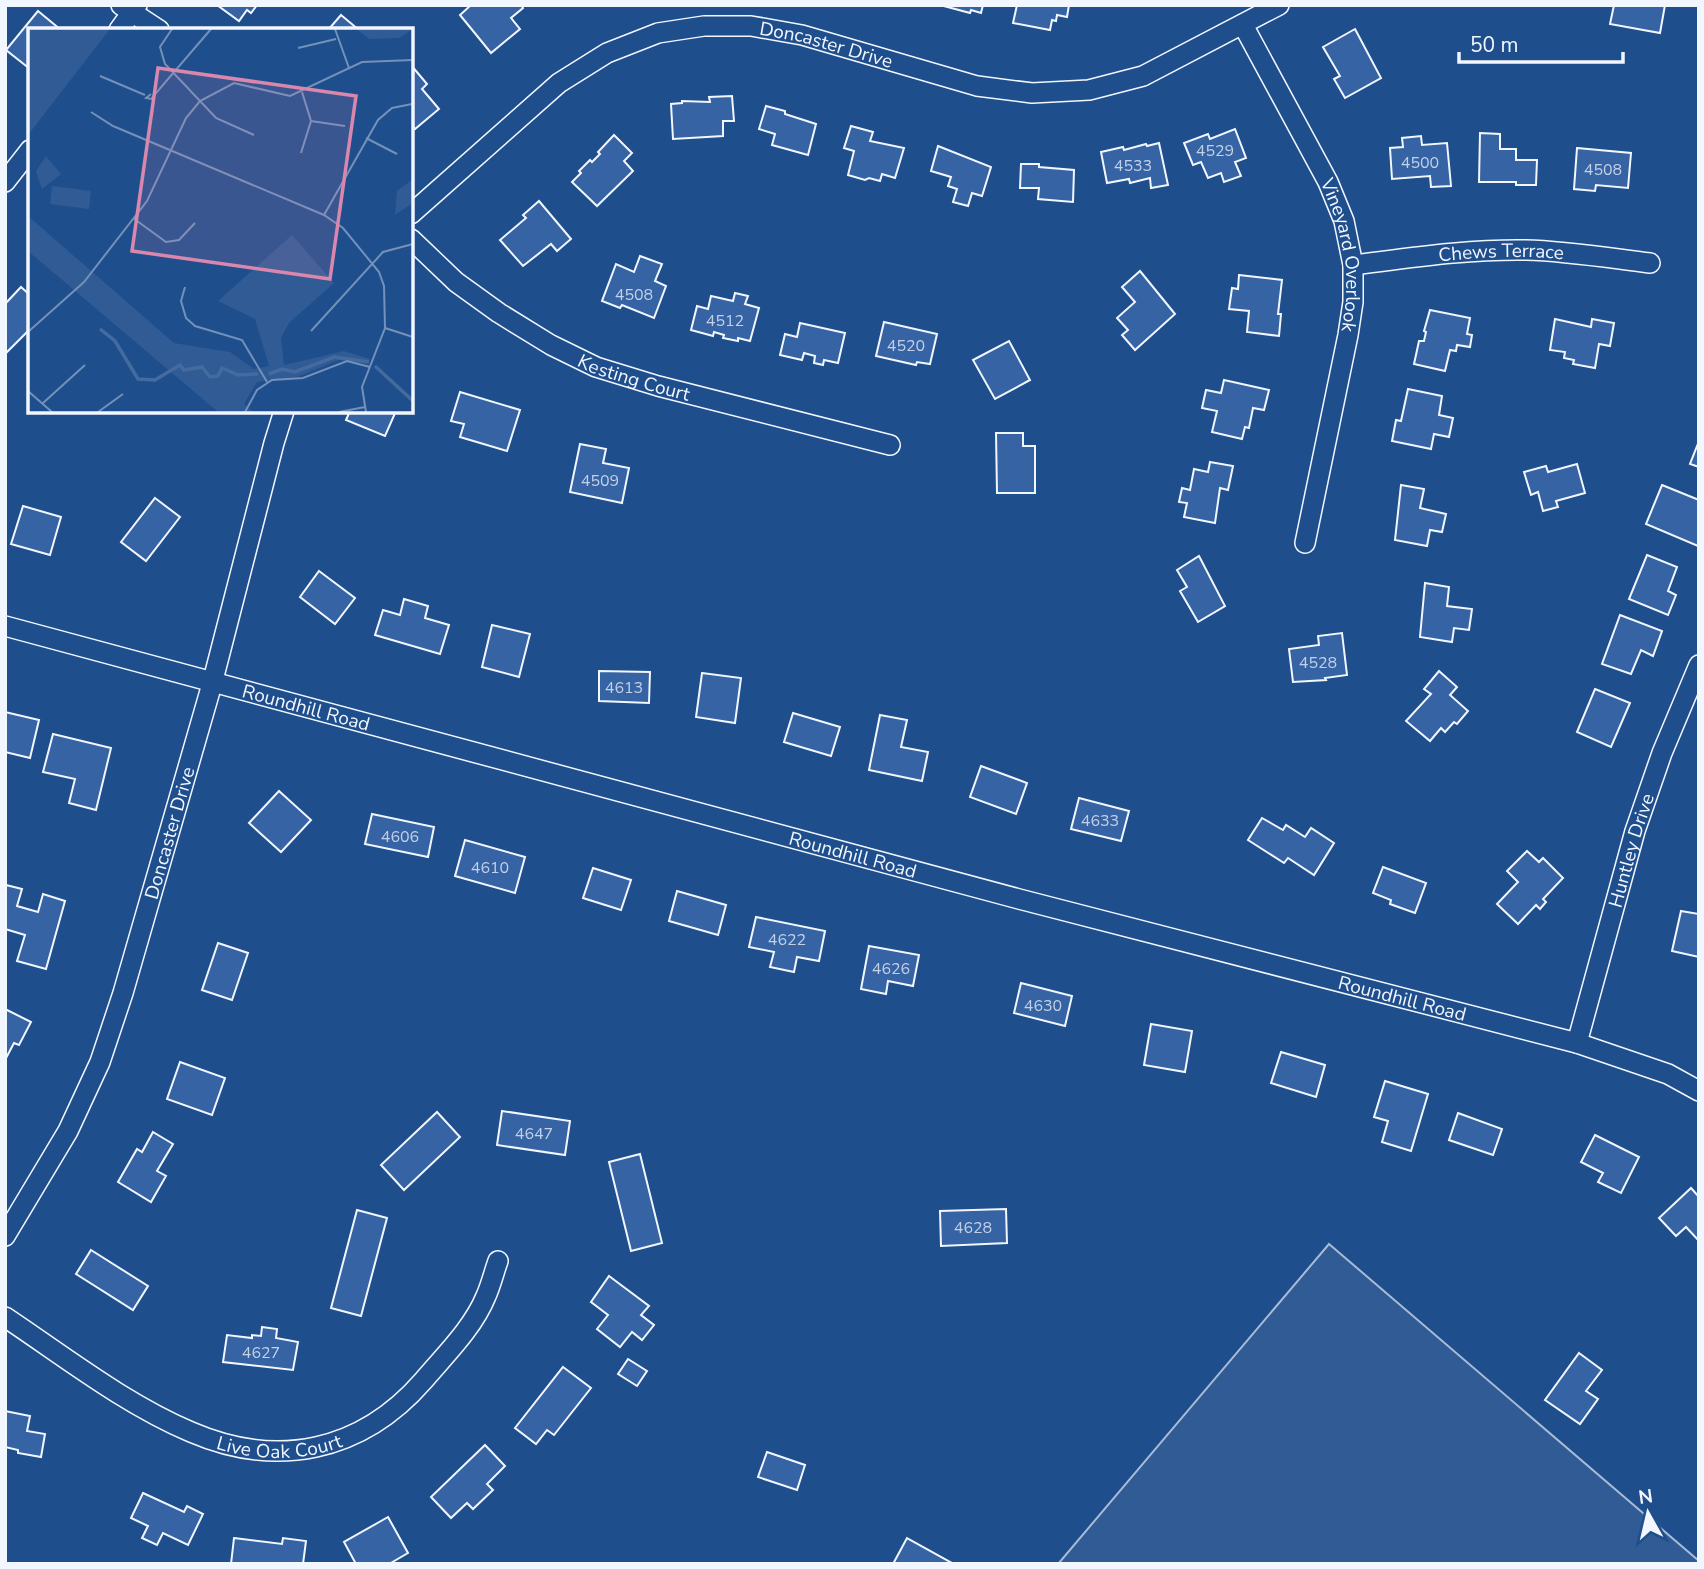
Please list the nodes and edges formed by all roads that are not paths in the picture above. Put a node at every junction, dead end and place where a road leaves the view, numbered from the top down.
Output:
1 (1279, 5) edge
2 (130, 8) edge
3 (1243, 25) junction
4 (120, 28) edge
5 (156, 28) edge
6 (28, 153) edge
7 (5, 182) edge
8 (413, 212) edge
9 (413, 241) edge
10 (1650, 263) dead end
11 (1353, 265) junction
12 (283, 413) edge
13 (890, 445) dead end
14 (1305, 543) dead end
15 (5, 626) edge
16 (1699, 665) edge
17 (212, 684) junction
18 (1577, 1043) junction
19 (1699, 1091) edge
20 (5, 1236) edge
21 (498, 1261) dead end
22 (5, 1317) edge

1 - 3 street, Doncaster Drive
2 - 4 street
2 - 5 street
3 - 8 street, Doncaster Drive
3 - 11 street, Vineyard Overlook
6 - 7 street
9 - 13 street, Kesting Court
10 - 11 street, Chews Terrace
11 - 14 street, Vineyard Overlook
12 - 17 street, Doncaster Drive
15 - 17 street, Roundhill Road
16 - 18 street, Huntley Drive
17 - 18 street, Roundhill Road
17 - 20 street, Doncaster Drive
18 - 19 street, Roundhill Road
21 - 22 street, Live Oak Court

